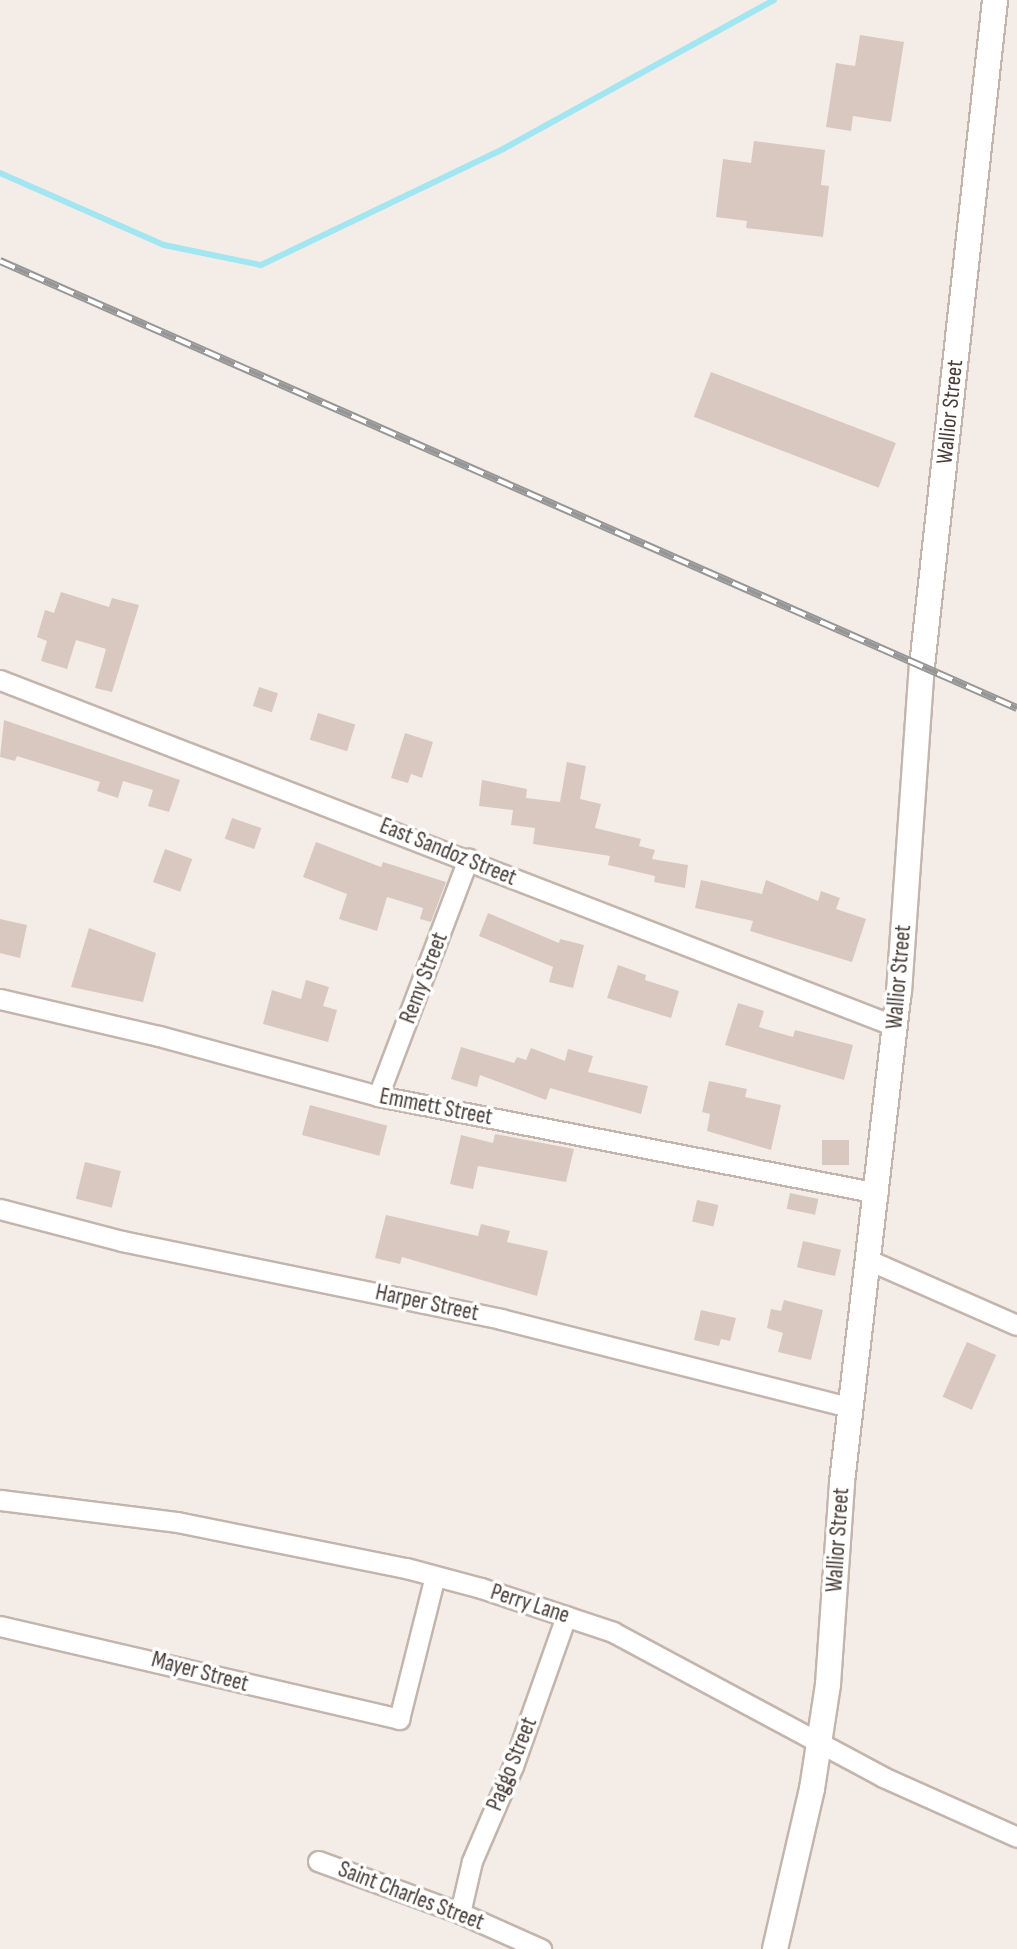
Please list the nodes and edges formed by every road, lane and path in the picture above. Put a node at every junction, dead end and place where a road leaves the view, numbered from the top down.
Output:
1 (995, 0) edge
2 (0, 680) edge
3 (468, 859) junction
4 (0, 999) edge
5 (895, 1026) junction
6 (378, 1096) junction
7 (878, 1193) junction
8 (0, 1209) edge
9 (871, 1261) junction
10 (1017, 1325) edge
11 (852, 1408) junction
12 (0, 1500) edge
13 (435, 1576) junction
14 (566, 1616) junction
15 (0, 1626) edge
16 (821, 1743) junction
17 (1017, 1837) edge
18 (318, 1861) dead end
19 (460, 1913) junction
20 (541, 1949) edge
21 (775, 1949) edge

1 - 5 street, Wallior Street
2 - 3 street, East Sandoz Street
3 - 5 street, East Sandoz Street
3 - 6 street, Remy Street
4 - 6 street, Emmett Street
5 - 7 street, Wallior Street
6 - 7 street, Emmett Street
7 - 9 street, Wallior Street
8 - 11 street, Harper Street
9 - 10 street
9 - 11 street, Wallior Street
11 - 16 street, Wallior Street
12 - 13 street, Perry Lane
13 - 14 street, Perry Lane
13 - 15 street, Mayer Street
14 - 16 street, Perry Lane
14 - 19 street, Paggo Street
16 - 17 street, Perry Lane
16 - 21 street, Wallior Street
18 - 19 street, Saint Charles Street
19 - 20 street, Saint Charles Street

